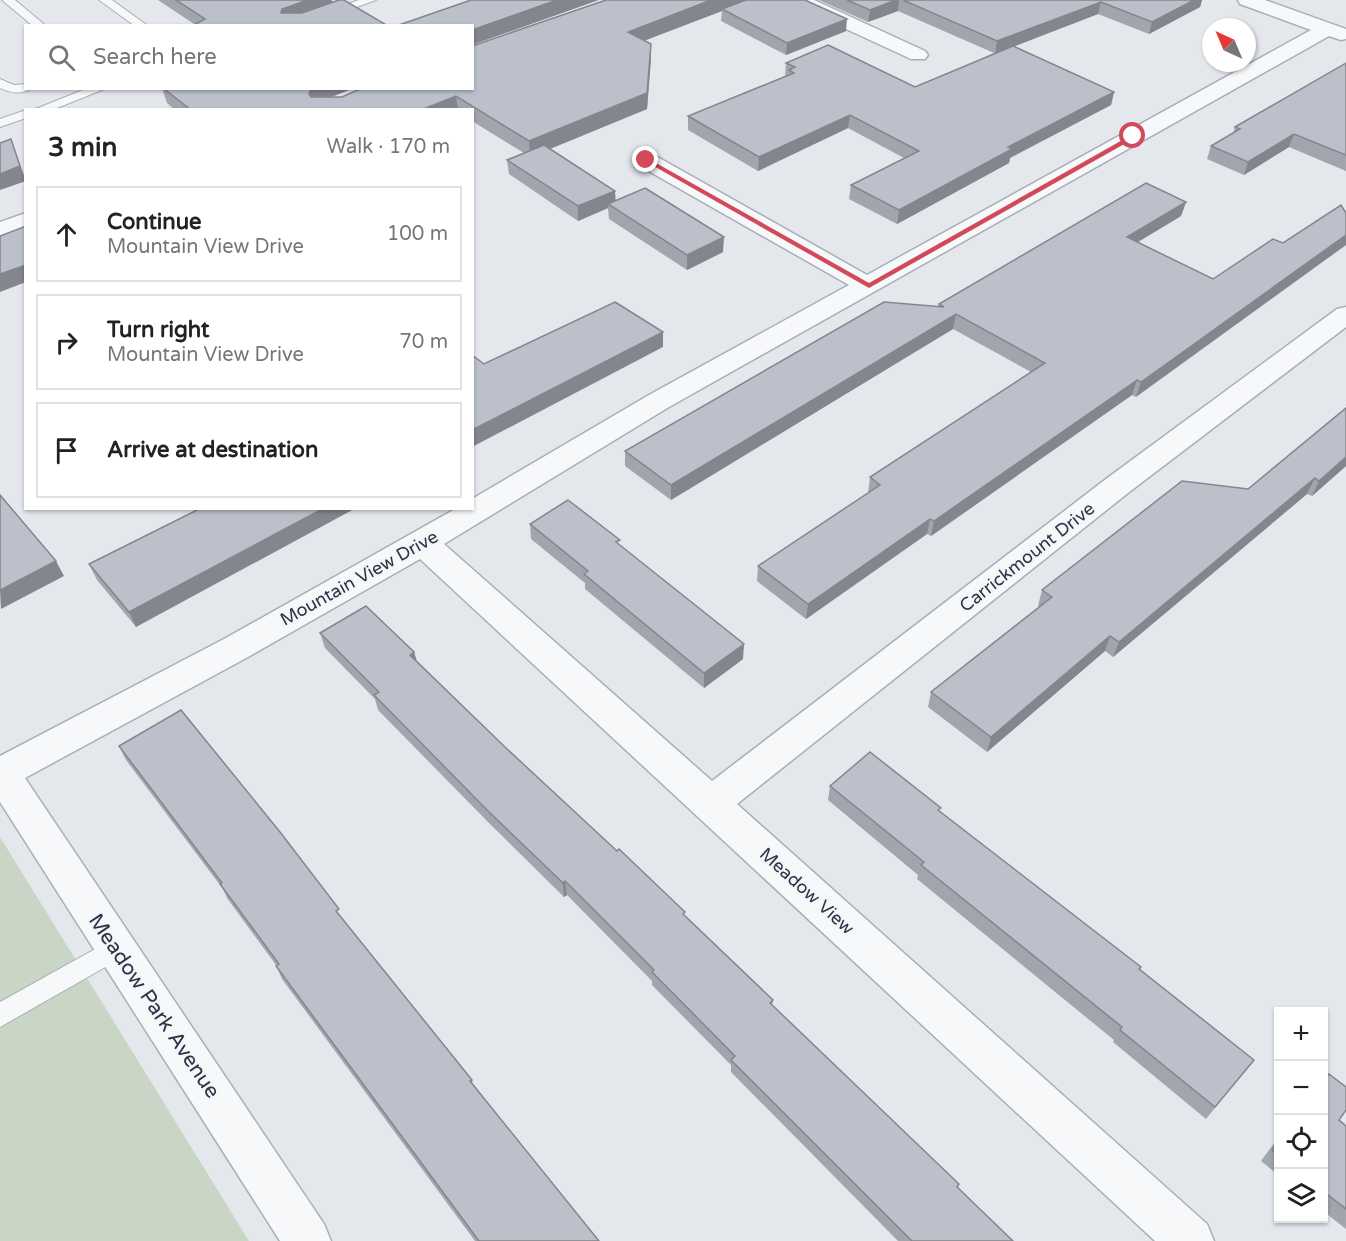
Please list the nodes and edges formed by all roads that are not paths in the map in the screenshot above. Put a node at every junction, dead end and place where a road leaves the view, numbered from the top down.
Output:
1 (8, 0) edge
2 (105, 0) edge
3 (370, 0) edge
4 (799, 0) edge
5 (1247, 0) edge
6 (347, 3) edge
7 (38, 24) edge
8 (140, 24) edge
9 (296, 24) edge
10 (1337, 32) edge
11 (918, 55) dead end
12 (0, 83) edge
13 (24, 88) edge
14 (94, 90) edge
15 (45, 108) edge
16 (24, 115) edge
17 (0, 123) edge
18 (646, 160) dead end
19 (24, 221) edge
20 (0, 230) edge
21 (869, 286) junction
22 (1346, 315) edge
23 (423, 543) junction
24 (1, 772) edge
25 (711, 803) junction
26 (115, 949) junction
27 (0, 1015) edge
28 (308, 1241) edge
29 (1190, 1241) edge

1 - 7 lane
2 - 8 lane
3 - 6 lane
4 - 11 street
5 - 10 street
6 - 9 lane
10 - 21 street, Mountain View Drive
12 - 13 lane
14 - 15 lane
16 - 17 lane
18 - 21 street
19 - 20 street
21 - 23 street, Mountain View Drive
22 - 25 street, Carrickmount Drive
23 - 24 street, Mountain View Drive
23 - 25 street, Meadow View
24 - 26 street, Meadow Park Avenue
25 - 29 street, Meadow View
26 - 27 lane
26 - 28 street, Meadow Park Avenue

